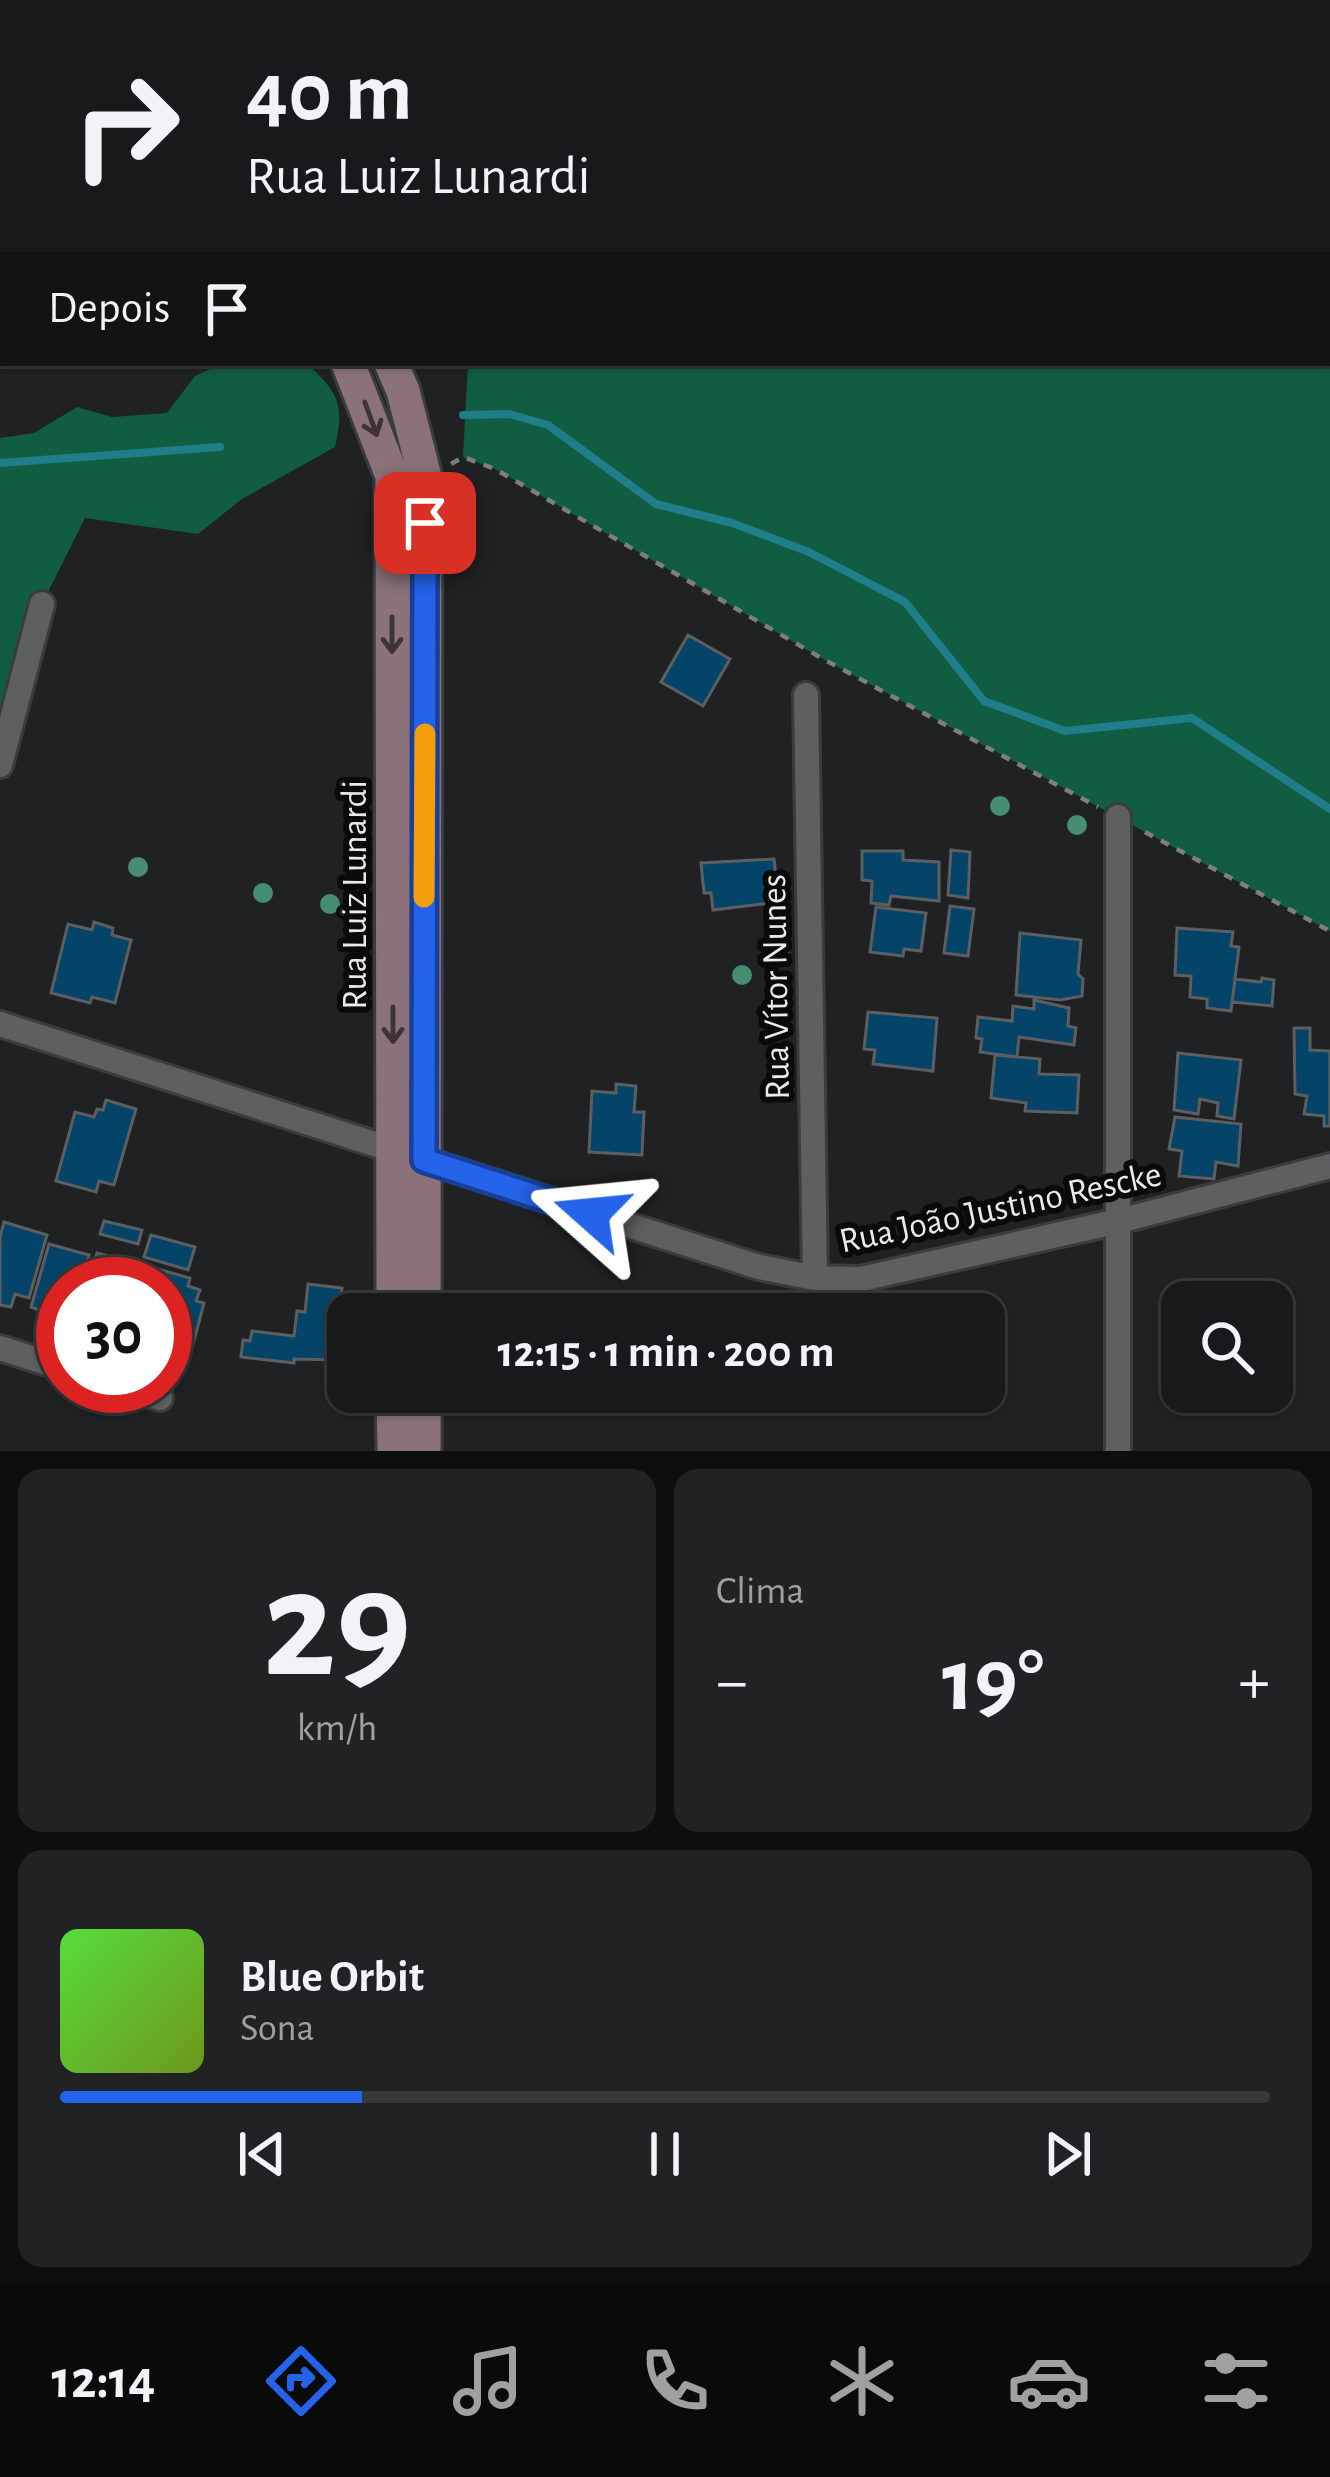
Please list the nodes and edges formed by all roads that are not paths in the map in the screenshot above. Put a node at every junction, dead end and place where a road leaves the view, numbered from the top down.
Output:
1 (350, 366) edge
2 (392, 366) edge
3 (409, 477) junction
4 (42, 604) dead end
5 (806, 695) dead end
6 (0, 765) edge
7 (1118, 818) road end
8 (0, 1024) edge
9 (408, 1155) junction
10 (1330, 1166) edge
11 (1119, 1221) junction
12 (815, 1278) junction
13 (395, 1293) edge
14 (422, 1293) edge
15 (0, 1348) edge
16 (36, 1359) edge
17 (393, 1413) edge
18 (424, 1413) edge
19 (394, 1451) edge
20 (424, 1451) edge
21 (1118, 1451) edge

1 -> 3 street
2 - 3 street
3 - 9 street, Rua Luiz Lunardi
4 - 6 street
5 - 12 street, Rua Vítor Nunes
7 - 11 street
8 - 9 street, Rua João Justino Rescke
9 - 12 street, Rua João Justino Rescke
9 - 13 street, Rua Luiz Lunardi
9 - 14 street, Rua Luiz Lunardi
10 - 11 street, Rua João Justino Rescke
11 - 12 street, Rua João Justino Rescke
11 - 21 street
15 - 16 street
17 - 19 street
18 - 20 street

